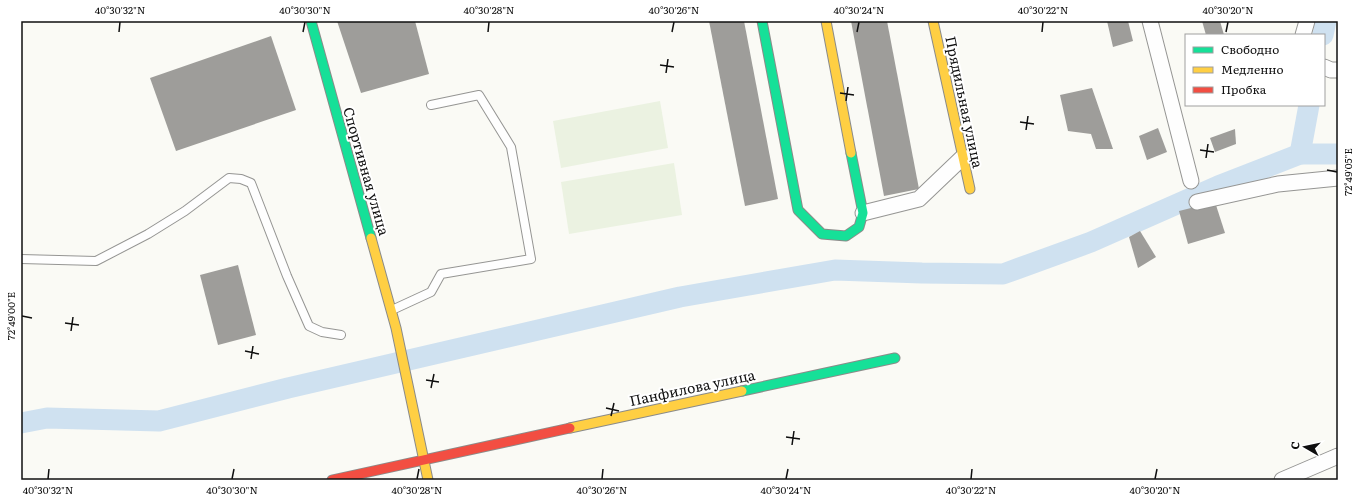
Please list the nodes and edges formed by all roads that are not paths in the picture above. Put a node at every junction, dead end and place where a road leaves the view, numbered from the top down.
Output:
1 (311, 21) edge
2 (762, 21) edge
3 (826, 21) edge
4 (933, 21) edge
5 (1150, 21) edge
6 (1307, 21) edge
7 (1303, 34) edge
8 (431, 105) dead end
9 (963, 157) junction
10 (1338, 178) edge
11 (1191, 181) dead end
12 (970, 189) dead end
13 (1197, 202) dead end
14 (863, 213) junction
15 (21, 259) edge
16 (391, 311) junction
17 (341, 335) dead end
18 (895, 358) dead end
19 (1338, 456) edge
20 (423, 460) junction
21 (332, 480) edge
22 (428, 480) edge
23 (1282, 480) edge

1 - 16 street, Спортивная улица
2 - 14 street
3 - 14 street
4 - 9 street, Прядильная улица
5 - 11 street
6 - 7 street
8 - 16 lane
9 - 12 street, Прядильная улица
9 - 14 street
10 - 13 street
15 - 17 lane
16 - 20 street, Спортивная улица
18 - 20 street, Панфилова улица
19 - 23 street
20 - 21 street, Панфилова улица
20 - 22 street, Спортивная улица

